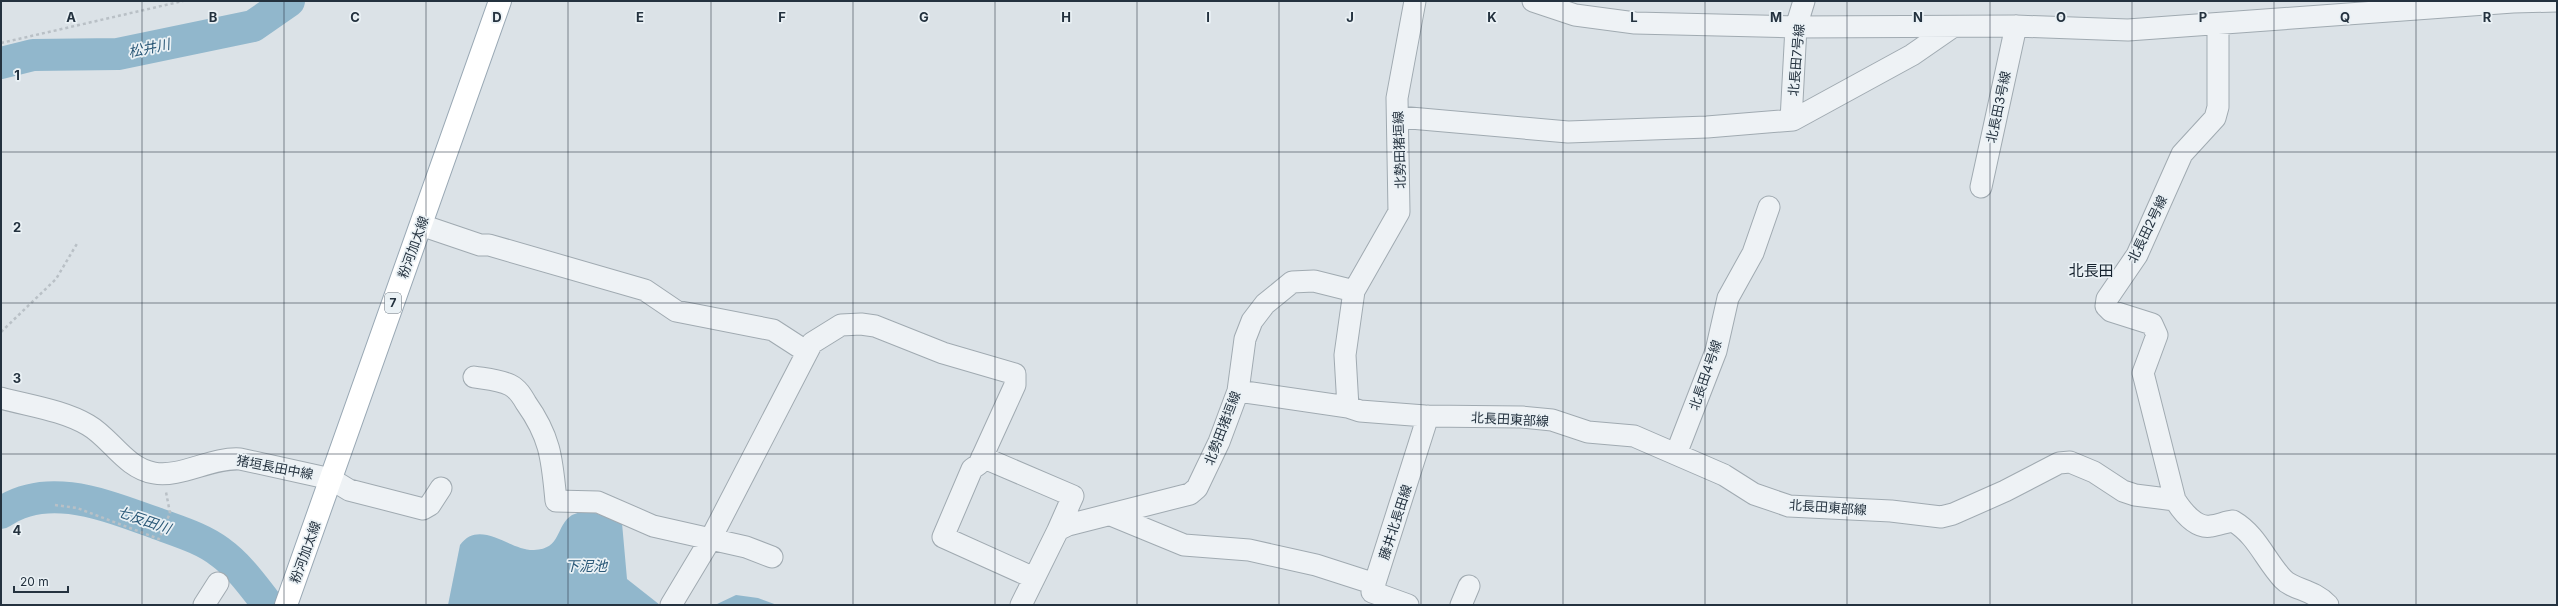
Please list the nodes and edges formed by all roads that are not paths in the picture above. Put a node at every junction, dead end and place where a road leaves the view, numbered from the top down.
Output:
1 (500, 1) edge
2 (1415, 1) edge
3 (1533, 1) edge
4 (1804, 1) edge
5 (2557, 1) edge
6 (2218, 24) junction
7 (2016, 26) junction
8 (1796, 27) junction
9 (1951, 28) junction
10 (1399, 117) junction
11 (1791, 120) junction
12 (1981, 187) dead end
13 (1769, 207) dead end
14 (421, 224) junction
15 (1354, 291) junction
16 (807, 352) junction
17 (474, 377) dead end
18 (1238, 391) junction
19 (1, 398) edge
20 (1348, 406) junction
21 (1428, 416) junction
22 (1676, 454) junction
23 (982, 457) junction
24 (331, 479) junction
25 (441, 488) dead end
26 (2175, 500) junction
27 (1111, 515) junction
28 (1058, 530) junction
29 (710, 540) junction
30 (772, 557) dead end
31 (1034, 578) junction
32 (218, 584) dead end
33 (1375, 584) junction
34 (1469, 586) dead end
35 (204, 605) edge
36 (286, 605) edge
37 (671, 605) edge
38 (1021, 605) edge
39 (1408, 605) edge
40 (1461, 605) edge
41 (2328, 605) edge

1 - 14 main road, 粉河加太線 / 7
2 - 10 street, 北勢田猪垣線
3 - 8 street
4 - 8 street, 北長田7号線
5 - 6 street
6 - 7 street
6 - 26 street, 北長田2号線
7 - 9 street
7 - 12 street, 北長田3号線
8 - 9 street
8 - 11 street, 北長田7号線
9 - 11 street
10 - 11 street
10 - 15 street, 北勢田猪垣線
13 - 22 street, 北長田4号線
14 - 16 street
14 - 24 main road, 粉河加太線 / 7
15 - 18 street, 北勢田猪垣線
15 - 20 street
16 - 23 street
16 - 29 street
17 - 29 street
18 - 20 street, 北長田東部線
18 - 27 street, 北勢田猪垣線
19 - 24 street, 猪垣長田中線
20 - 21 street, 北長田東部線
21 - 22 street, 北長田東部線
21 - 33 street, 藤井北長田線
22 - 26 street, 北長田東部線
23 - 28 street
23 - 31 street
24 - 25 street, 猪垣長田中線
24 - 36 main road, 粉河加太線 / 7
26 - 41 street
27 - 28 street, 北勢田猪垣線
27 - 33 street
28 - 31 street
29 - 30 street
29 - 37 street
31 - 38 street
32 - 35 street
33 - 39 street
34 - 40 street

